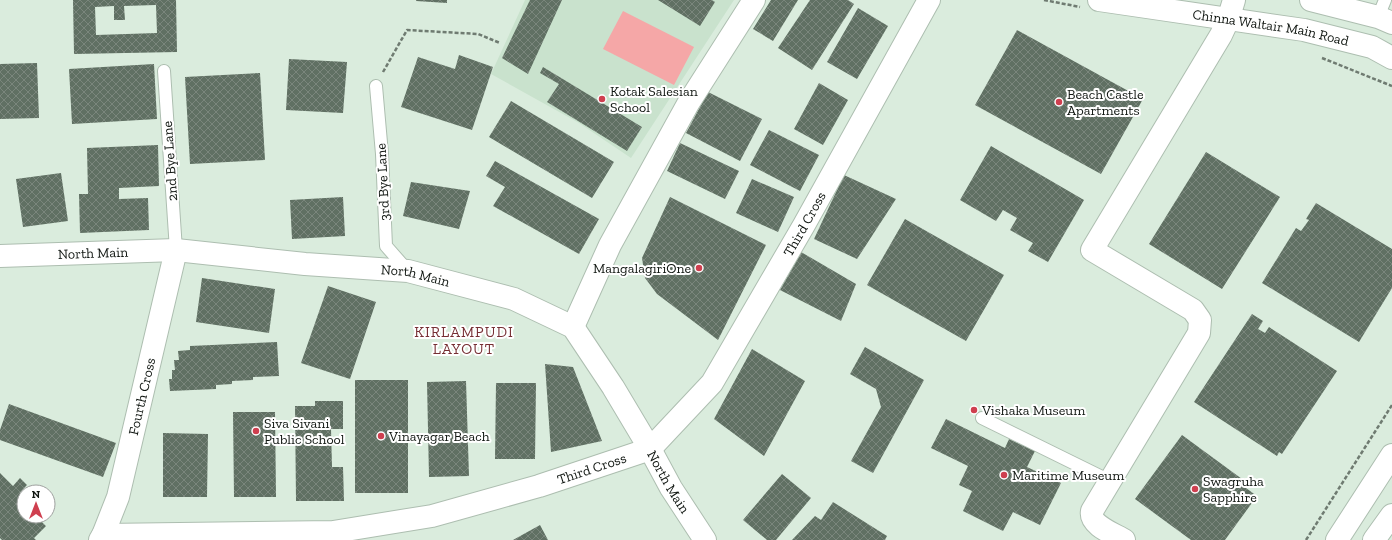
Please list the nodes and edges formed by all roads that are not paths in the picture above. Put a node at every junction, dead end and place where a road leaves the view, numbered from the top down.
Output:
1 (754, 0) edge
2 (929, 0) edge
3 (1099, 0) edge
4 (1311, 0) edge
5 (1231, 10) edge
6 (1385, 13) edge
7 (1392, 58) edge
8 (164, 71) dead end
9 (376, 86) road end
10 (176, 250) junction
11 (0, 256) edge
12 (408, 271) junction
13 (573, 327) junction
14 (982, 418) dead end
15 (650, 449) junction
16 (1392, 455) edge
17 (1110, 481) junction
18 (1392, 515) edge
19 (101, 537) edge
20 (201, 537) edge
21 (705, 540) edge
22 (1124, 540) edge
23 (1337, 540) edge
24 (1374, 540) edge

1 - 13 street
2 - 15 street, Third Cross
3 - 5 street, Chinna Waltair Main Road
4 - 6 street
5 - 7 street, Chinna Waltair Main Road
5 - 17 street
8 - 10 lane, 2nd Bye Lane
9 - 12 lane, 3rd Bye Lane
10 - 11 street, North Main
10 - 12 street, North Main
10 - 19 street, Fourth Cross
12 - 13 street, North Main
13 - 15 street, North Main
14 - 17 lane
15 - 20 street, Third Cross
15 - 21 street, North Main
16 - 23 street
17 - 22 street
18 - 24 street
19 - 20 street, Third Cross

